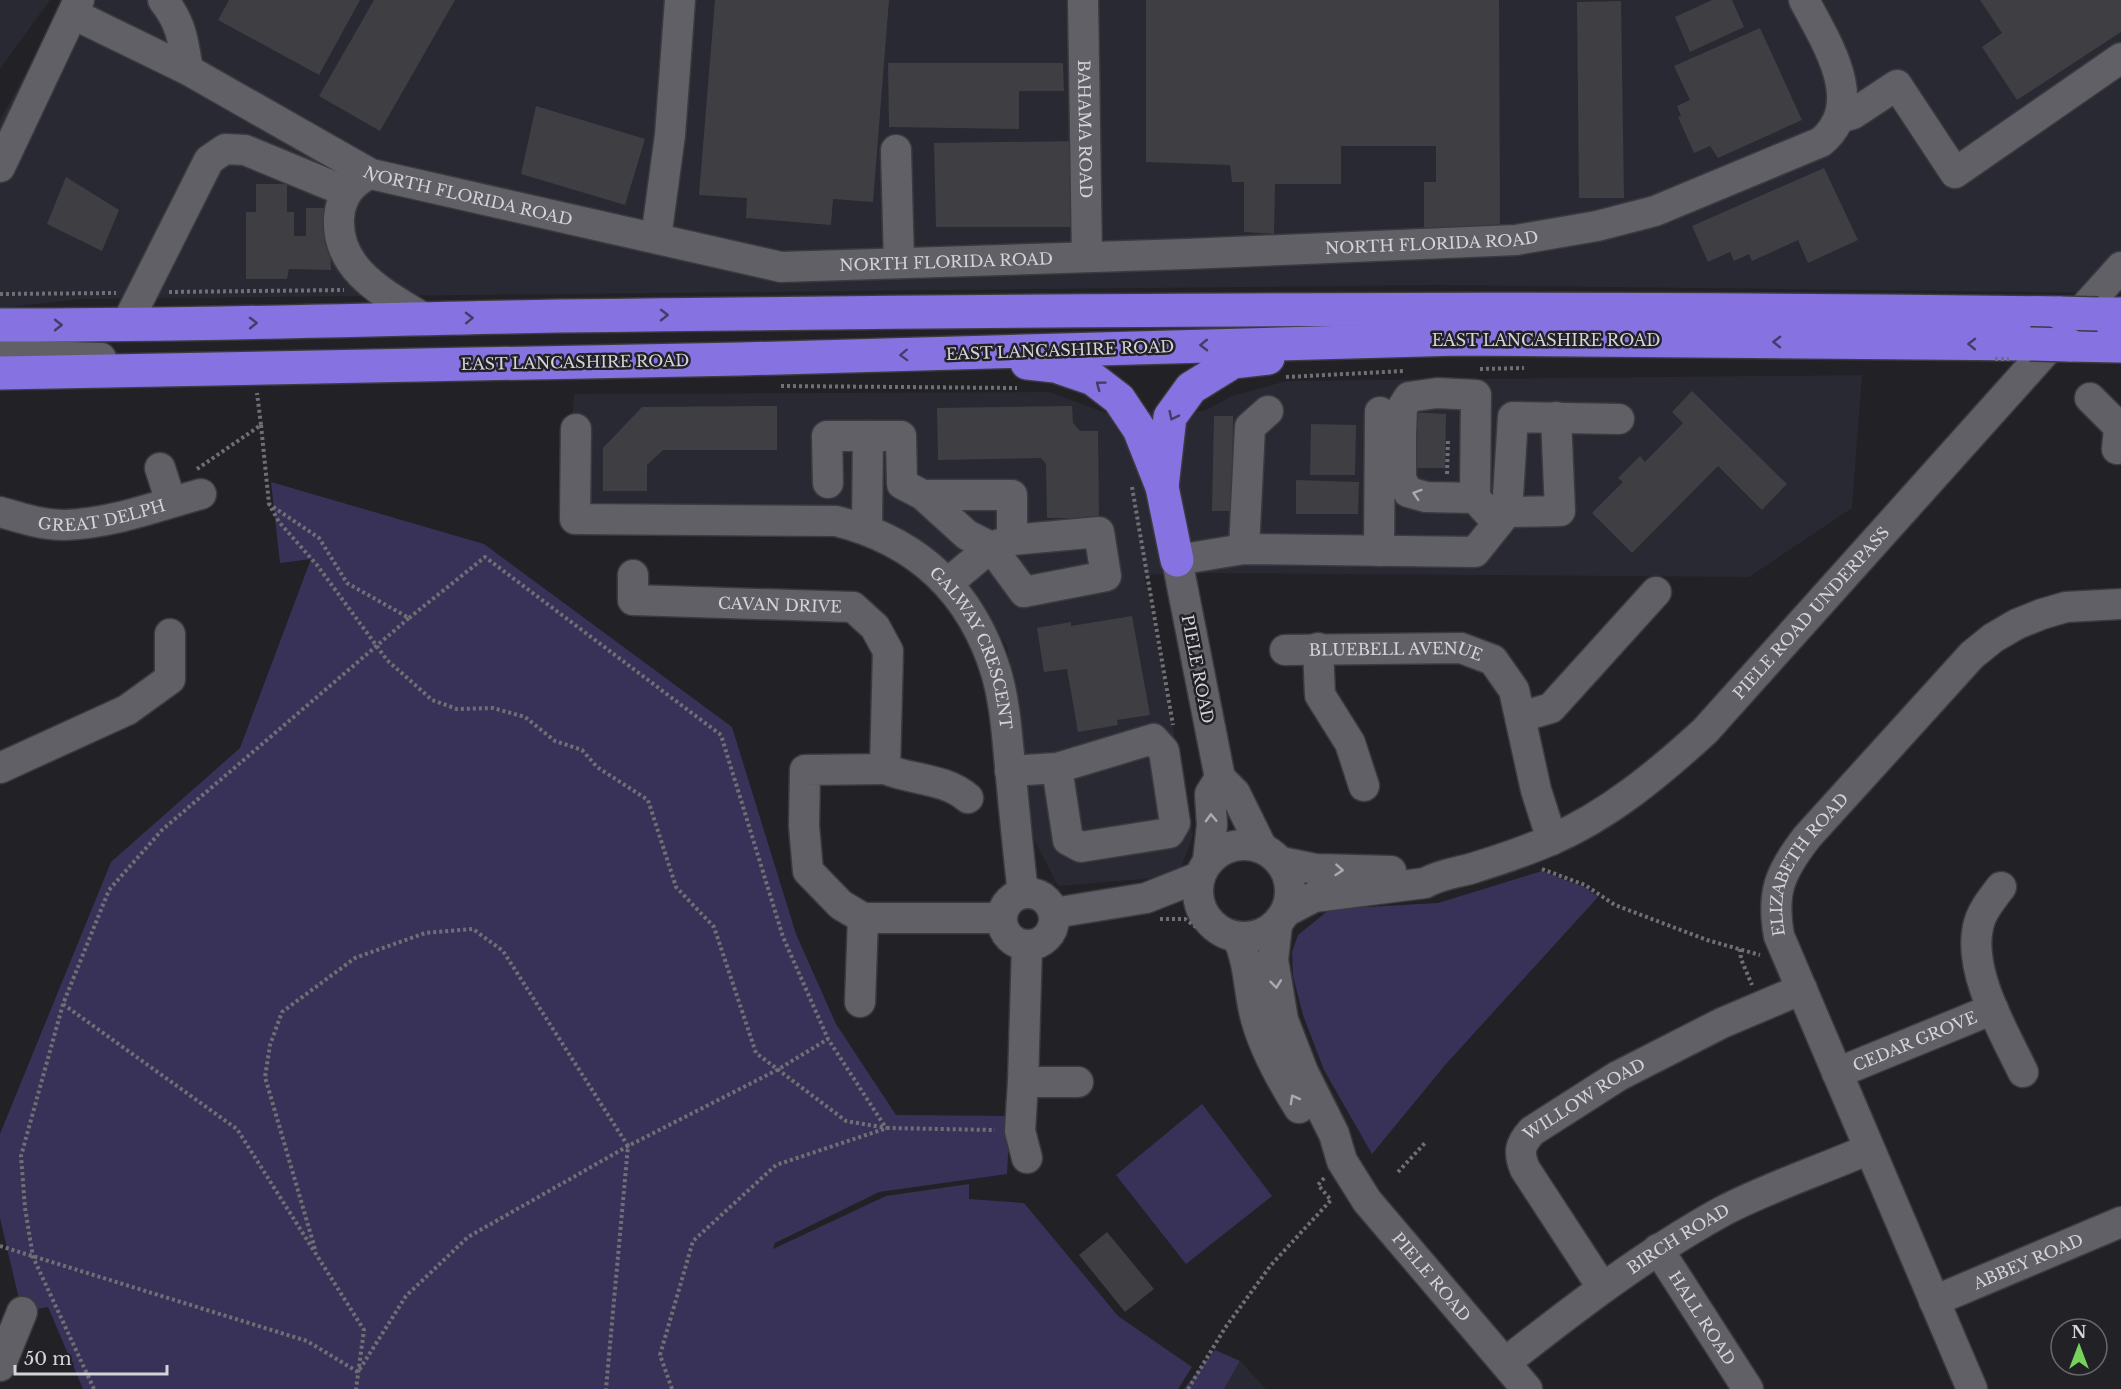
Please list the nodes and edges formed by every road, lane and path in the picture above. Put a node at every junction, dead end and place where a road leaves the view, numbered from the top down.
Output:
1 (163, 0) edge
2 (680, 0) edge
3 (1083, 0) edge
4 (1804, 0) edge
5 (76, 7) edge
6 (2121, 58) edge
7 (188, 70) junction
8 (1839, 118) junction
9 (896, 150) dead end
10 (0, 167) edge
11 (371, 174) junction
12 (347, 192) junction
13 (656, 238) junction
14 (1087, 257) junction
15 (899, 263) junction
16 (2121, 267) edge
17 (2110, 314) edge
18 (425, 319) junction
19 (0, 325) edge
20 (126, 325) junction
21 (2121, 346) edge
22 (939, 354) junction
23 (1464, 354) junction
24 (0, 355) edge
25 (1983, 359) dead end
26 (1995, 359) dead end
27 (1527, 368) dead end
28 (1410, 371) dead end
29 (0, 373) edge
30 (1283, 378) dead end
31 (257, 379) junction
32 (768, 386) dead end
33 (1024, 388) dead end
34 (2090, 398) dead end
35 (1268, 411) dead end
36 (1380, 411) dead end
37 (1556, 417) junction
38 (1619, 419) dead end
39 (261, 425) junction
40 (576, 429) dead end
41 (868, 436) junction
42 (2119, 436) edge
43 (828, 483) dead end
44 (1147, 484) junction
45 (166, 487) junction
46 (201, 494) dead end
47 (923, 495) junction
48 (1475, 498) junction
49 (269, 504) junction
50 (0, 512) edge
51 (1502, 517) junction
52 (867, 529) junction
53 (1002, 543) junction
54 (1244, 549) junction
55 (1379, 551) junction
56 (1177, 560) junction
57 (633, 575) dead end
58 (948, 583) junction
59 (1656, 592) dead end
60 (2121, 604) edge
61 (409, 618) junction
62 (170, 634) dead end
63 (1318, 648) junction
64 (1285, 650) dead end
65 (1521, 717) junction
66 (1174, 732) dead end
67 (0, 768) edge
68 (1057, 768) junction
69 (885, 769) junction
70 (1011, 771) junction
71 (1220, 778) junction
72 (1364, 786) dead end
73 (968, 798) dead end
74 (1552, 840) junction
75 (1271, 855) junction
76 (1540, 867) dead end
77 (1204, 869) junction
78 (1441, 874) junction
79 (2001, 887) dead end
80 (1023, 893) junction
81 (1148, 908) junction
82 (1202, 912) junction
83 (1054, 913) junction
84 (862, 918) junction
85 (1001, 918) junction
86 (1282, 918) junction
87 (1229, 942) junction
88 (1027, 946) junction
89 (1740, 949) junction
90 (1797, 976) junction
91 (860, 1002) dead end
92 (63, 1004) junction
93 (1761, 1006) junction
94 (1993, 1009) junction
95 (828, 1039) junction
96 (777, 1070) junction
97 (2023, 1072) dead end
98 (1837, 1073) junction
99 (1023, 1082) junction
100 (1078, 1082) dead end
101 (887, 1128) junction
102 (1023, 1136) joint
103 (1425, 1143) dead end
104 (628, 1146) junction
105 (1869, 1149) junction
106 (1342, 1161) junction
107 (1398, 1172) dead end
108 (1317, 1185) dead end
109 (2121, 1222) edge
110 (0, 1246) edge
111 (315, 1249) junction
112 (1658, 1249) junction
113 (33, 1257) junction
114 (1602, 1287) junction
115 (1934, 1301) junction
116 (21, 1312) dead end
117 (1506, 1362) junction
118 (0, 1366) edge
119 (358, 1372) junction
120 (94, 1389) edge
121 (356, 1389) edge
122 (606, 1389) edge
123 (672, 1389) edge
124 (1188, 1389) edge
125 (1527, 1389) edge
126 (1748, 1389) edge
127 (1972, 1389) edge

1 - 7 street
2 - 13 street
3 - 14 street, BAHAMA ROAD
4 - 8 street
5 - 7 street, NORTH FLORIDA ROAD
5 - 10 street
6 - 8 street
7 - 11 street, NORTH FLORIDA ROAD
8 - 14 street, NORTH FLORIDA ROAD
9 - 15 street
11 - 12 street
11 - 13 street, NORTH FLORIDA ROAD
12 - 18 street
12 - 20 street
13 - 15 street, NORTH FLORIDA ROAD
14 - 15 street, NORTH FLORIDA ROAD
16 - 74 street, PIELE ROAD UNDERPASS
18 -> 17 highway, EAST LANCASHIRE ROAD, bridge
20 -> 18 highway, EAST LANCASHIRE ROAD
19 -> 20 highway, EAST LANCASHIRE ROAD
21 -> 23 highway, EAST LANCASHIRE ROAD, bridge
23 -> 22 highway, EAST LANCASHIRE ROAD
22 -> 31 highway, EAST LANCASHIRE ROAD
44 -> 22 highway
23 - 27 path
23 -> 44 highway
24 - 31 street
25 - 26 path
28 - 30 path
29 - 31 highway, EAST LANCASHIRE ROAD
31 - 39 path
32 - 33 path
34 - 42 street
35 - 54 street
36 - 55 street
37 - 38 street
37 - 51 street
37 - 51 street
39 - 45 path
39 - 49 path
40 - 52 street, GALWAY CRESCENT
41 - 43 street
41 - 47 street
41 - 52 street
44 - 56 highway
44 - 66 path
45 - 46 street, GREAT DELPH
45 - 50 street, GREAT DELPH
47 - 53 street
47 - 53 street
48 -> 48 street
48 - 51 street
49 - 61 path
49 - 96 path
51 - 55 street
52 - 58 street, GALWAY CRESCENT
53 - 58 street
54 - 55 street
54 - 56 street
56 - 71 street, PIELE ROAD
57 - 69 street, CAVAN DRIVE
58 - 70 street, GALWAY CRESCENT
59 - 65 street
60 - 90 street, ELIZABETH ROAD
61 - 92 path
61 - 95 path
62 - 67 street
63 - 64 street, BLUEBELL AVENUE
63 - 65 street, BLUEBELL AVENUE
63 - 72 street
65 - 74 street, BLUEBELL AVENUE
68 - 68 street
68 - 70 street
69 - 73 street
69 - 84 street
70 - 80 street, GALWAY CRESCENT
71 - 75 street, PIELE ROAD
77 -> 71 street
74 - 78 street, PIELE ROAD UNDERPASS
75 - 77 street
75 -> 78 street, PIELE ROAD UNDERPASS
75 - 86 street
76 - 89 path
77 - 81 street
77 - 82 street
78 - 86 street, PIELE ROAD UNDERPASS
79 - 94 street, CEDAR GROVE
80 - 83 street
80 - 85 street
81 - 82 street
81 - 83 street
81 - 87 path
82 - 87 street
83 - 88 street
84 - 85 street
84 - 91 street
85 - 88 street
86 - 87 street
86 -> 106 street, PIELE ROAD
106 -> 87 street, PIELE ROAD
88 - 99 street
89 - 90 path
89 - 93 path
90 - 93 street, WILLOW ROAD
90 - 98 street, ELIZABETH ROAD
92 - 111 path
92 - 113 path
93 - 114 street, WILLOW ROAD
94 - 97 street, CEDAR GROVE
94 - 98 street, CEDAR GROVE
95 - 96 path
95 - 101 path
96 - 101 path
96 - 104 path
98 - 105 street, ELIZABETH ROAD
99 - 100 street
99 - 102 street
101 - 102 path
101 - 123 path
103 - 107 path
104 - 111 path
104 - 119 path
104 - 122 path
105 - 112 street, BIRCH ROAD
105 - 115 street, ELIZABETH ROAD
106 - 117 street, PIELE ROAD
108 - 124 path
109 - 115 street, ABBEY ROAD
110 - 113 path
111 - 119 path
112 - 114 street, BIRCH ROAD
112 - 126 street, HALL ROAD
113 - 119 path
113 - 120 path
114 - 117 street, BIRCH ROAD
115 - 127 street, ELIZABETH ROAD
116 - 118 street
117 - 125 street, PIELE ROAD
119 - 121 path

